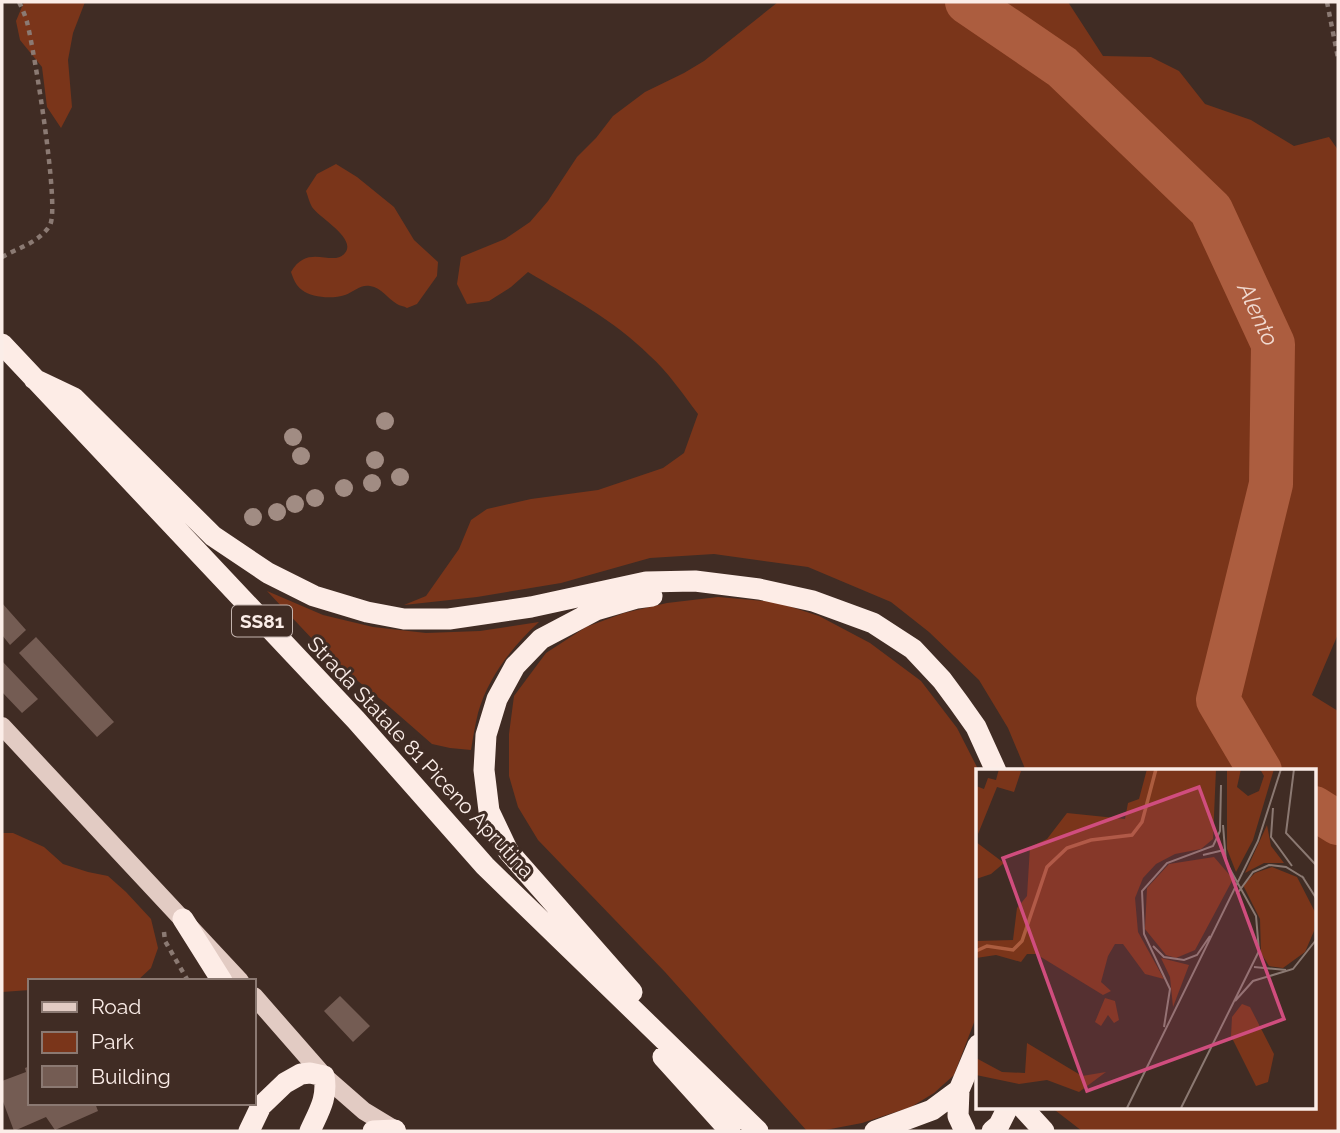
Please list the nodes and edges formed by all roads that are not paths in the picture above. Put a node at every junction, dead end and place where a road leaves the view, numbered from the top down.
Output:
1 (2, 344) edge
2 (34, 379) junction
3 (759, 589) junction
4 (2, 726) edge
5 (995, 769) edge
6 (485, 866) junction
7 (183, 919) junction
8 (221, 979) edge
9 (238, 979) edge
10 (256, 998) edge
11 (976, 1050) edge
12 (324, 1076) junction
13 (712, 1086) junction
14 (959, 1090) junction
15 (252, 1105) edge
16 (1008, 1108) edge
17 (1023, 1108) edge
18 (249, 1131) edge
19 (310, 1131) edge
20 (373, 1131) edge
21 (396, 1131) edge
22 (730, 1131) edge
23 (758, 1131) edge
24 (875, 1131) edge
25 (965, 1131) edge
26 (992, 1131) edge
27 (1044, 1131) edge

1 - 2 highway, Strada Statale 81 Piceno Aprutina / SS81
2 - 3 highway
2 - 6 highway, Strada Statale 81 Piceno Aprutina / SS81
3 - 5 highway
3 - 13 highway
4 - 7 main road
6 - 13 highway, Strada Statale 81 Piceno Aprutina / SS81
6 - 22 highway
7 - 8 highway
7 - 9 main road
10 - 12 main road
11 - 14 highway
12 - 18 highway
12 - 19 highway
12 - 21 main road
13 - 23 highway, Strada Statale 81 Piceno Aprutina
14 - 24 highway
14 - 25 highway
15 - 18 highway
16 - 26 highway
17 - 27 highway
20 - 21 highway

